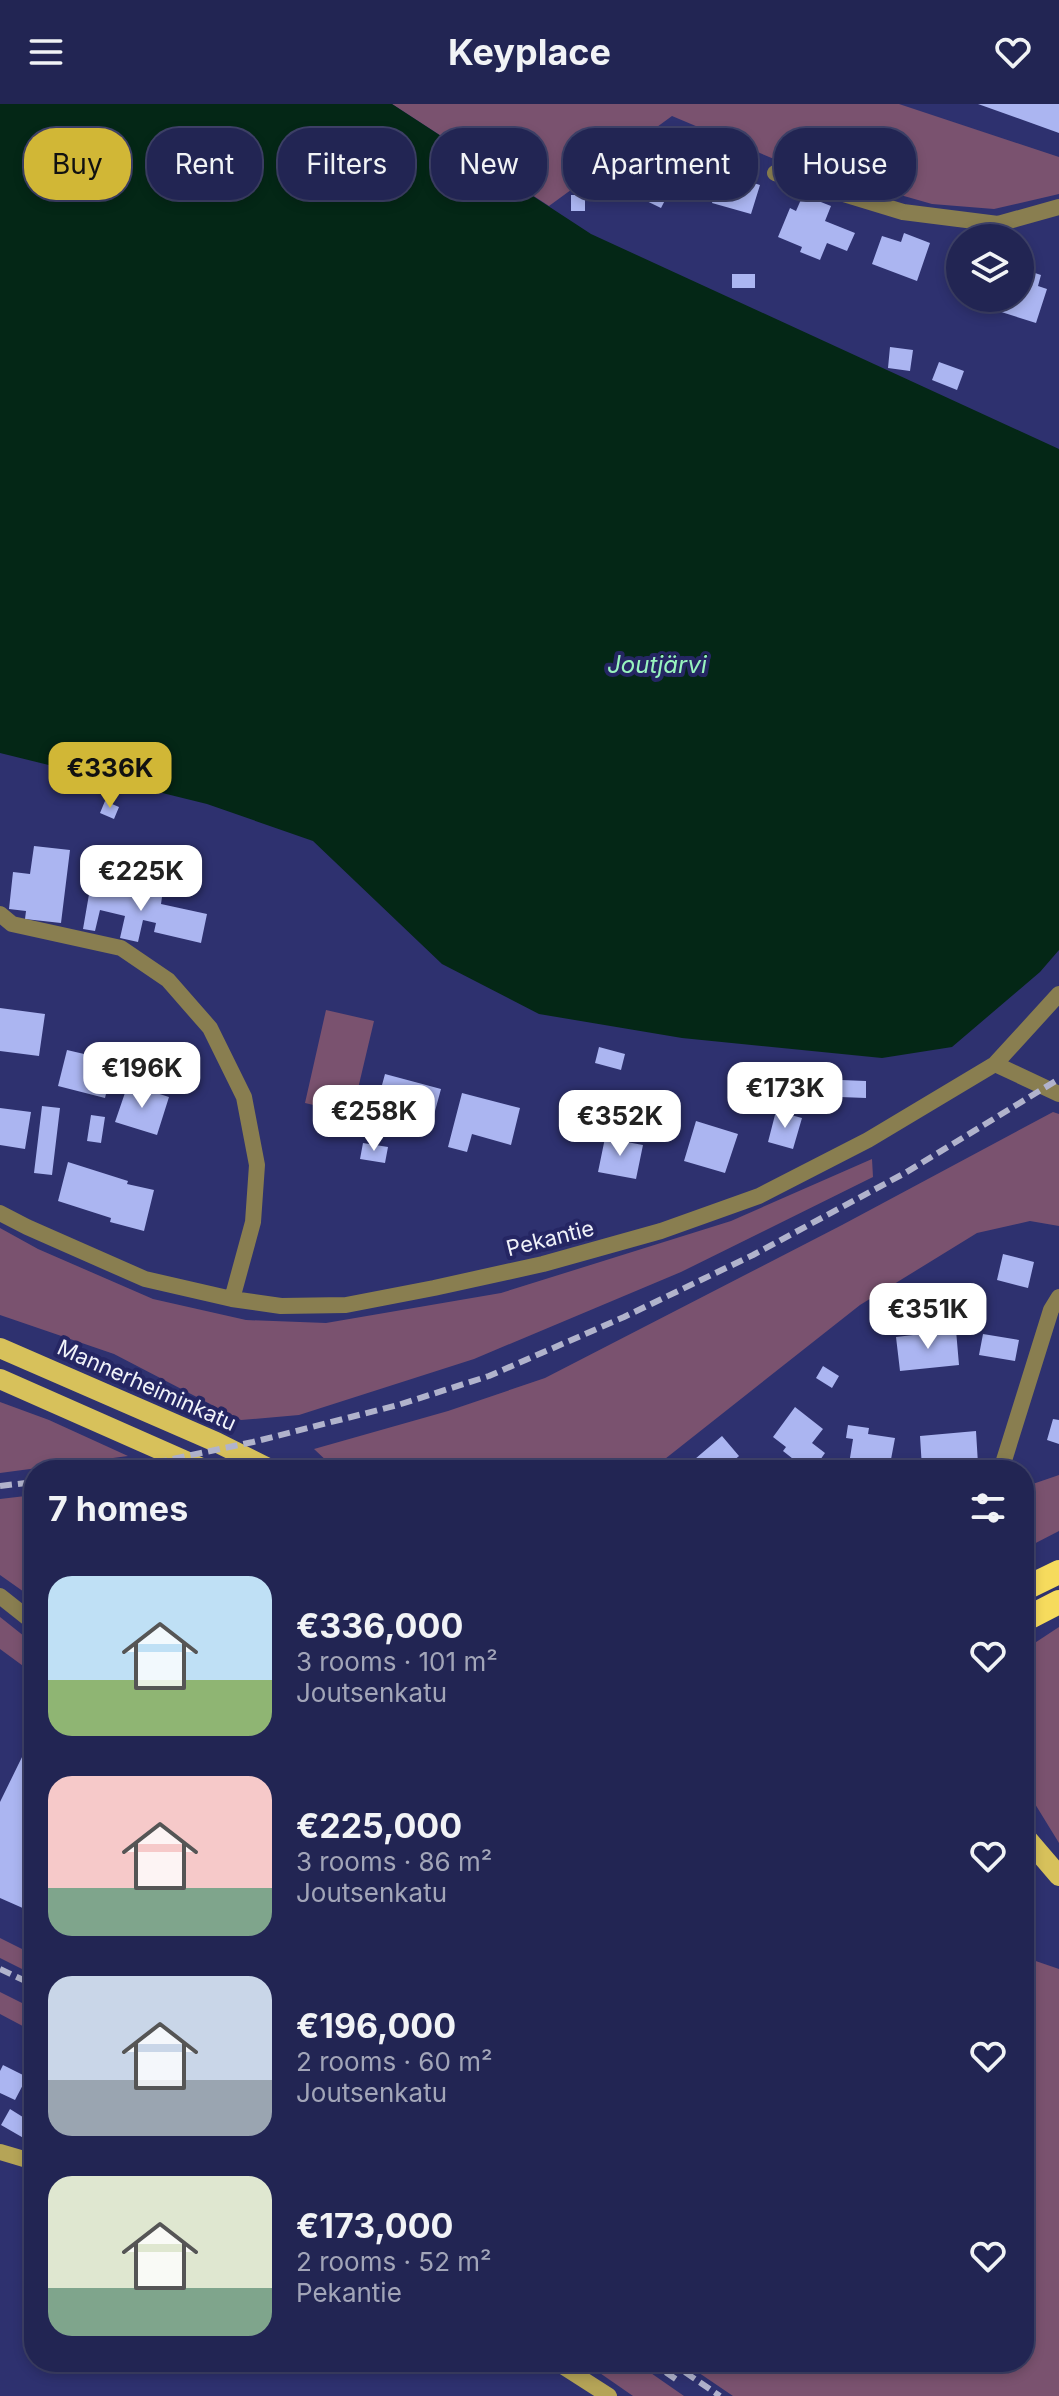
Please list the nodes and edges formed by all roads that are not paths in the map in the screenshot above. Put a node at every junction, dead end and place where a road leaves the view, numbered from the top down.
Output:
1 (864, 200) edge
2 (1059, 207) edge
3 (0, 914) edge
4 (1059, 994) edge
5 (995, 1064) junction
6 (1059, 1094) edge
7 (0, 1213) edge
8 (1059, 1297) edge
9 (232, 1299) junction
10 (0, 1348) edge
11 (0, 1379) edge
12 (184, 1460) edge
13 (251, 1460) edge
14 (1004, 1460) edge
15 (1059, 1572) edge
16 (1034, 1584) edge
17 (0, 1596) edge
18 (1059, 1602) edge
19 (24, 1615) edge
20 (1034, 1615) edge
21 (1034, 1859) edge
22 (1059, 1876) edge
23 (0, 2152) edge
24 (24, 2159) edge
25 (572, 2372) edge
26 (609, 2396) edge

1 - 2 street
3 - 9 street
4 - 5 street, Pekantie
5 - 6 street
5 - 9 street, Pekantie
7 - 9 street, Pekantie
8 - 14 street
10 - 13 main road, Mannerheiminkatu
11 - 12 main road
15 - 16 highway
17 - 19 street
18 - 20 highway
21 - 22 main road
23 - 24 street
25 - 26 street

